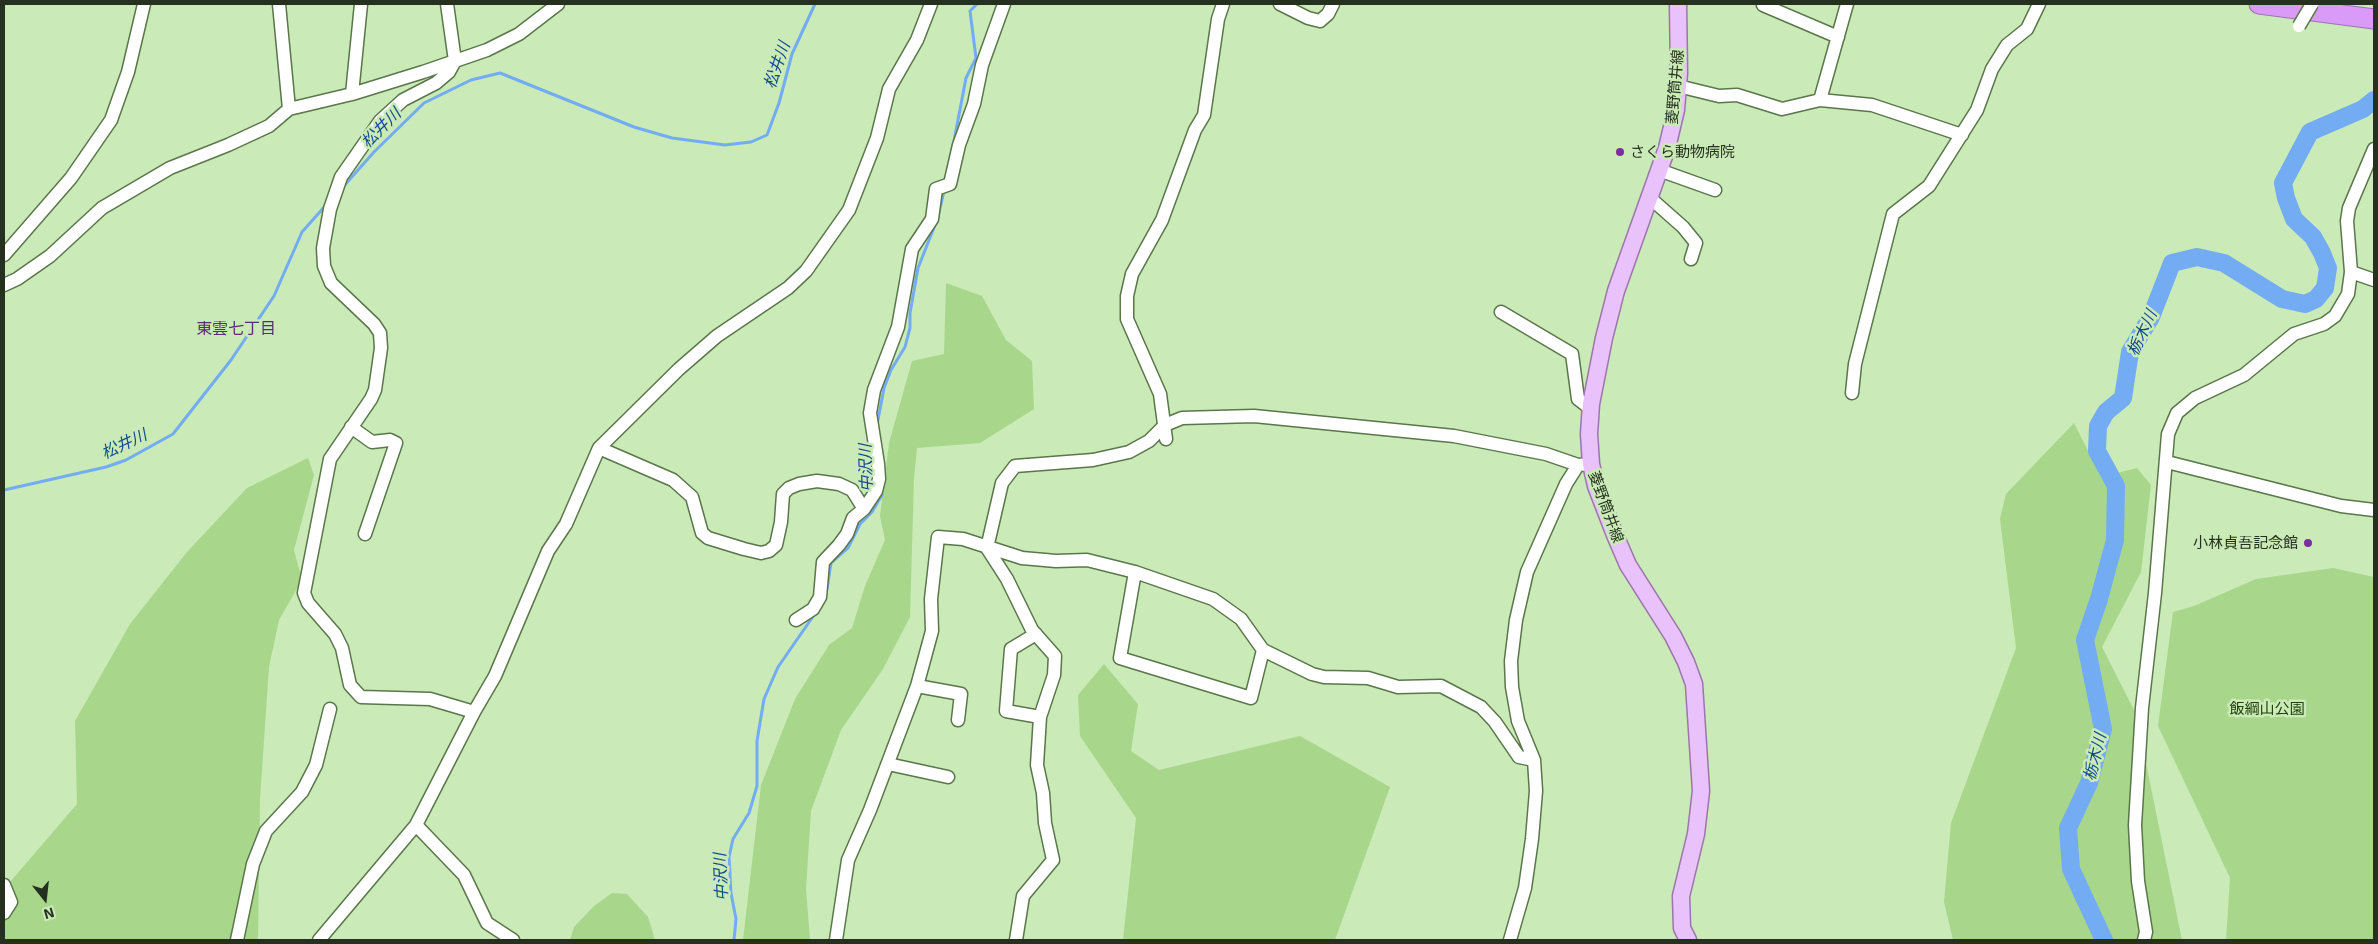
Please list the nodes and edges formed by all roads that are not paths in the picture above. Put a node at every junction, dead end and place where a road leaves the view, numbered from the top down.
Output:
1 (144, 4) edge
2 (279, 4) edge
3 (361, 4) edge
4 (447, 4) edge
5 (558, 4) edge
6 (930, 4) edge
7 (1004, 4) edge
8 (1223, 4) edge
9 (1280, 4) edge
10 (1333, 4) edge
11 (1678, 4) edge
12 (1847, 4) edge
13 (2039, 4) edge
14 (2259, 4) edge
15 (2312, 4) edge
16 (1764, 5) dead end
17 (2374, 19) edge
18 (2299, 26) dead end
19 (1838, 37) junction
20 (455, 61) junction
21 (1678, 86) junction
22 (352, 94) junction
23 (1820, 100) junction
24 (289, 109) junction
25 (1962, 135) junction
26 (2374, 149) edge
27 (1659, 170) junction
28 (1715, 190) dead end
29 (1649, 197) junction
30 (4, 255) edge
31 (1691, 259) dead end
32 (2351, 272) junction
33 (2374, 280) edge
34 (4, 285) edge
35 (1501, 312) dead end
36 (1852, 393) dead end
37 (1591, 409) junction
38 (1165, 425) junction
39 (351, 427) junction
40 (1166, 439) dead end
41 (599, 448) junction
42 (2167, 462) junction
43 (1584, 464) junction
44 (864, 509) junction
45 (2374, 510) edge
46 (365, 534) dead end
47 (986, 548) junction
48 (1135, 572) junction
49 (796, 620) dead end
50 (1036, 634) junction
51 (1264, 650) junction
52 (918, 686) junction
53 (330, 709) dead end
54 (474, 712) junction
55 (1040, 717) junction
56 (958, 720) dead end
57 (1534, 760) junction
58 (888, 764) junction
59 (948, 777) dead end
60 (416, 825) junction
61 (4, 885) edge
62 (4, 913) edge
63 (237, 940) edge
64 (319, 940) edge
65 (513, 940) edge
66 (836, 940) edge
67 (1016, 940) edge
68 (1510, 940) edge
69 (1688, 940) edge
70 (2144, 940) edge

1 - 30 street
2 - 24 street
3 - 22 street
4 - 20 street
5 - 20 street
6 - 41 street
7 - 44 street
8 - 38 street
9 - 10 street
11 - 21 main road, 菱野筒井線
12 - 19 street
13 - 25 street
14 - 17 highway
15 - 18 street, bridge
16 - 19 street
19 - 23 street
20 - 22 street
20 - 39 street
21 - 23 street
21 - 27 main road, 菱野筒井線
22 - 24 street
23 - 25 street
24 - 34 street
25 - 36 street
26 - 32 street
27 - 28 street
27 - 29 main road, 菱野筒井線
29 - 31 street
29 - 37 main road, 菱野筒井線
32 - 33 street
32 - 42 street
35 - 37 street
37 - 43 main road, 菱野筒井線
38 - 40 street
38 - 43 street
38 - 47 street
39 - 46 street
39 - 54 street
41 - 44 street
41 - 54 street
42 - 45 street
42 - 70 street
43 - 57 street
43 - 69 main road, 菱野筒井線
44 - 49 street
47 - 48 street
47 - 50 street
47 - 52 street
48 - 51 street
48 - 51 street
50 - 55 street
50 - 55 street
51 - 57 street
52 - 56 street
52 - 58 street
53 - 63 street
54 - 60 street
55 - 67 street
57 - 68 street
58 - 59 street
58 - 66 street
60 - 64 street
60 - 65 street
61 - 62 street

